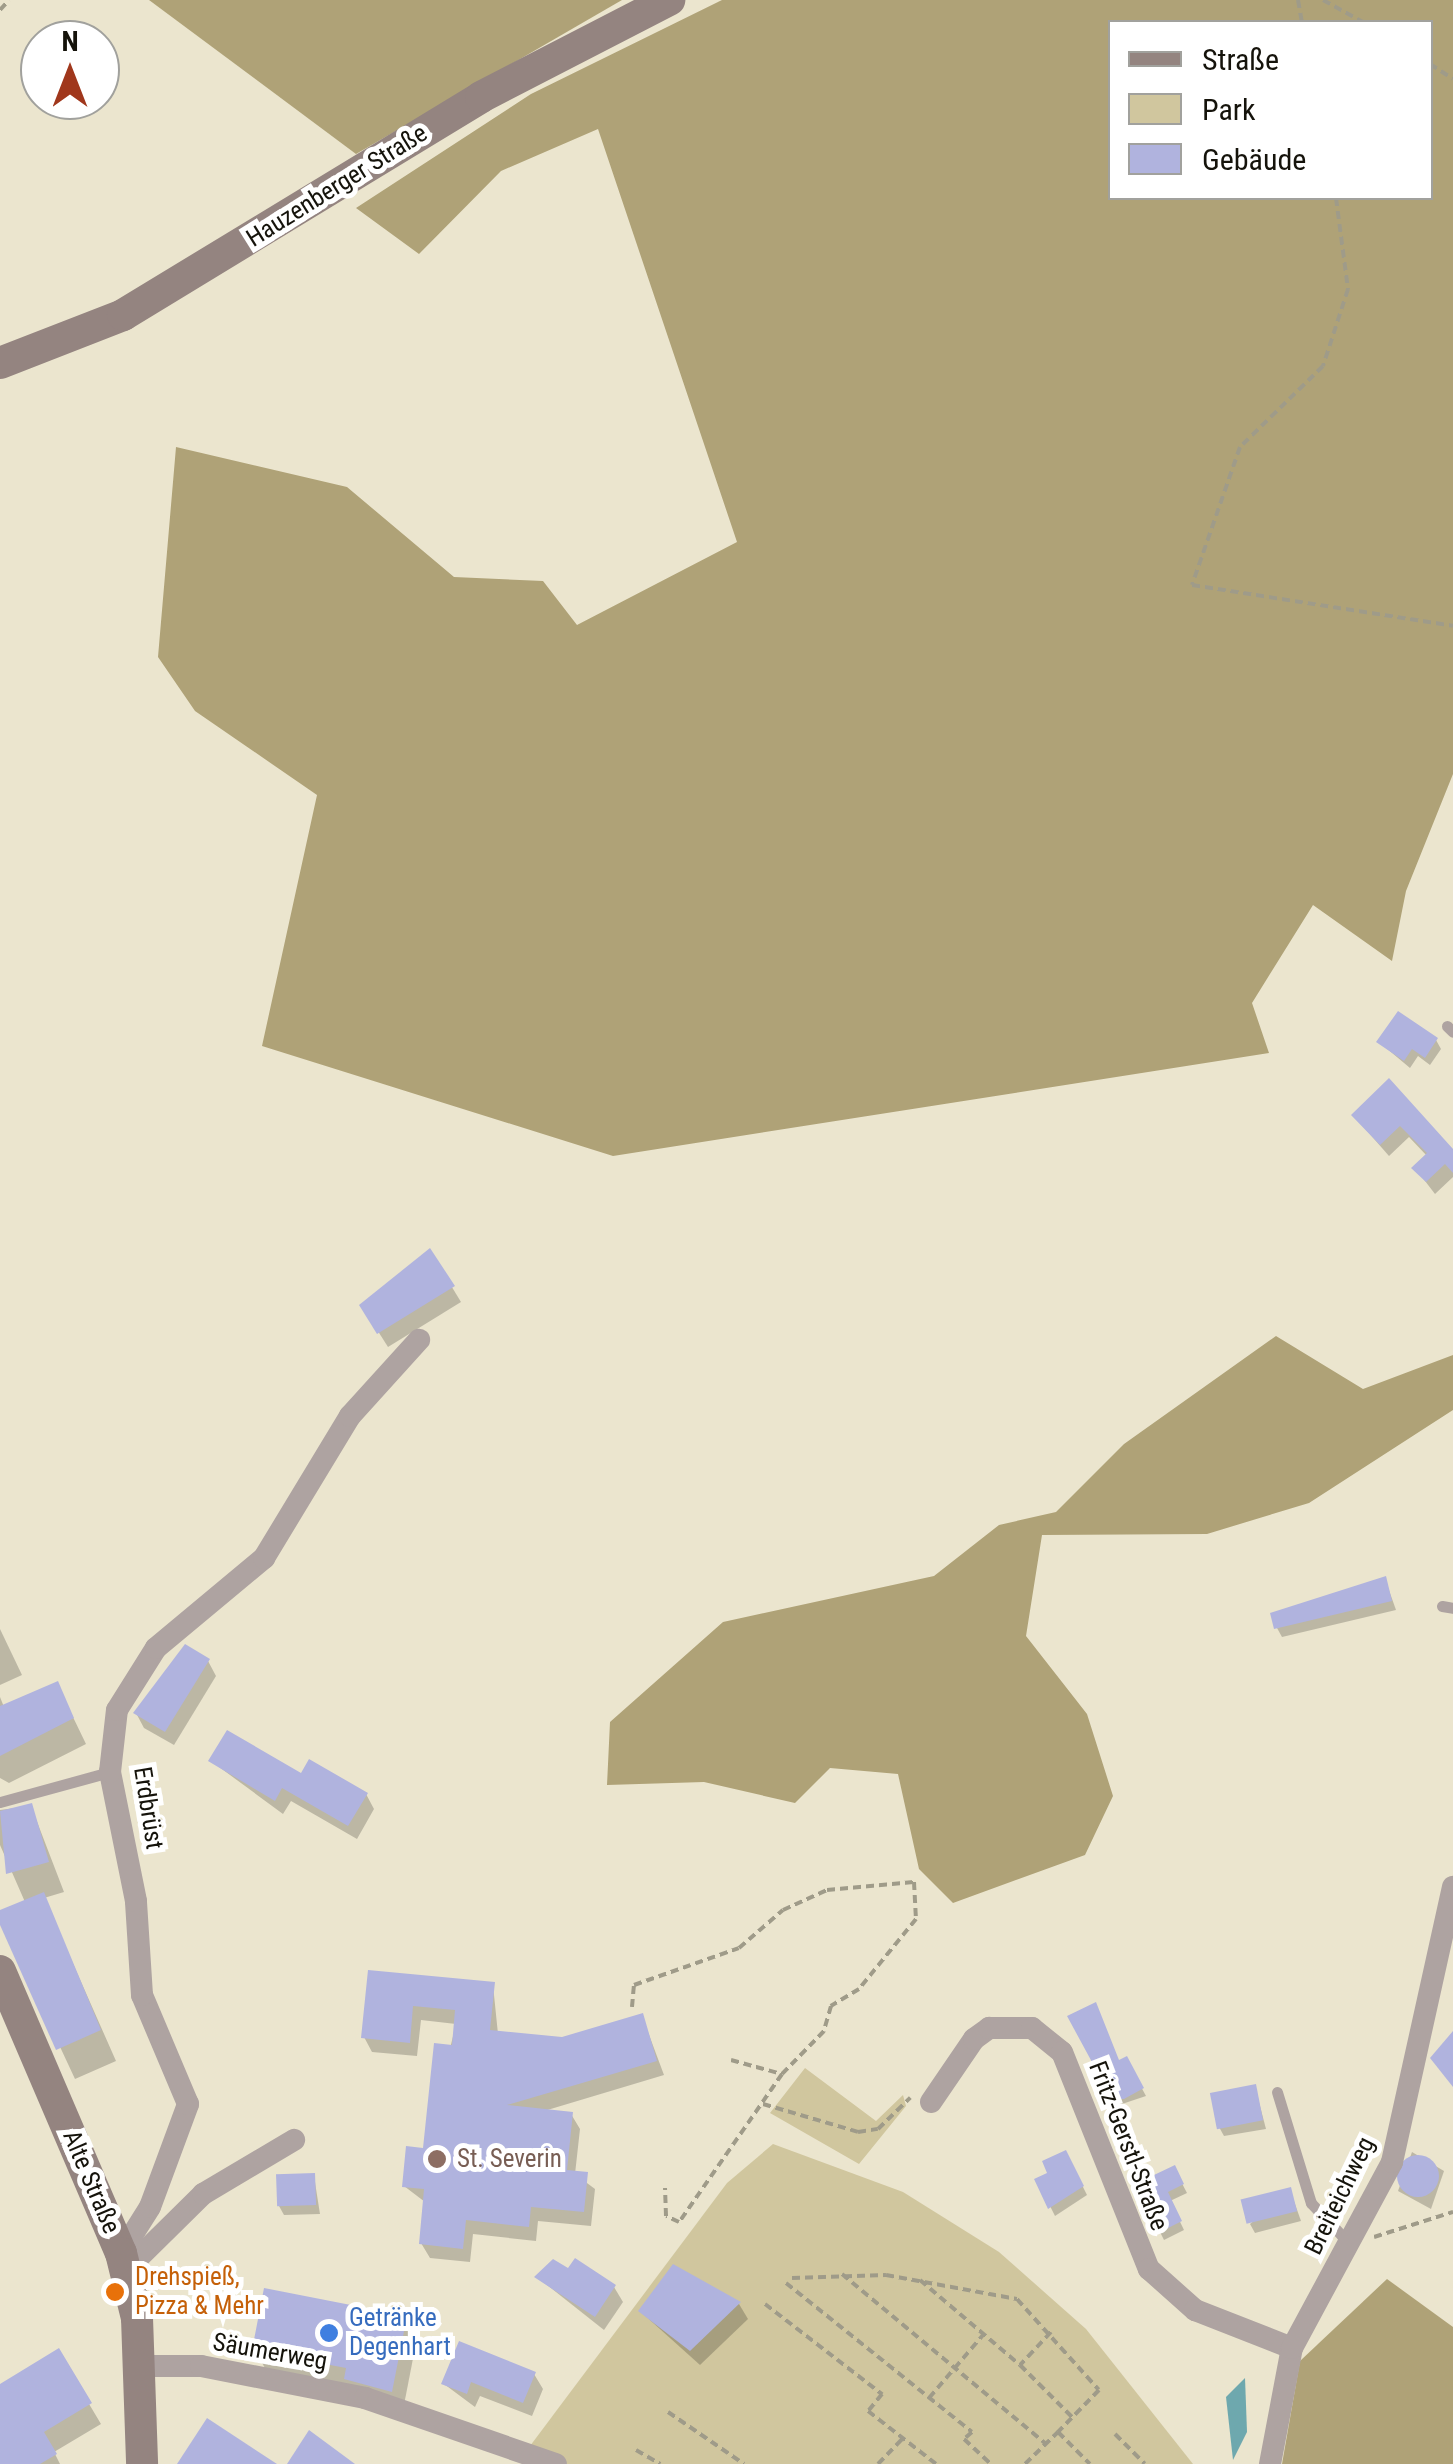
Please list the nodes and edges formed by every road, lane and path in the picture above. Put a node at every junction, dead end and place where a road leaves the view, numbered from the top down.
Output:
1 (8, 0) edge
2 (670, 0) edge
3 (1323, 0) edge
4 (0, 10) edge
5 (1359, 20) edge
6 (1336, 200) edge
7 (0, 363) edge
8 (1453, 626) edge
9 (419, 1340) dead end
10 (110, 1772) junction
11 (0, 1802) edge
12 (1453, 1887) edge
13 (0, 1970) edge
14 (632, 2007) dead end
15 (731, 2060) dead end
16 (782, 2074) junction
17 (1277, 2092) dead end
18 (930, 2102) joint
19 (763, 2104) junction
20 (294, 2140) dead end
21 (665, 2188) dead end
22 (1453, 2212) edge
23 (1350, 2244) junction
24 (123, 2262) junction
25 (841, 2273) junction
26 (792, 2278) dead end
27 (920, 2280) junction
28 (786, 2283) dead end
29 (765, 2304) dead end
30 (1051, 2332) junction
31 (984, 2335) junction
32 (1292, 2348) junction
33 (1020, 2365) junction
34 (141, 2366) junction
35 (955, 2367) junction
36 (929, 2398) junction
37 (668, 2412) dead end
38 (1073, 2418) junction
39 (1058, 2432) junction
40 (1115, 2434) dead end
41 (903, 2438) junction
42 (1046, 2444) junction
43 (636, 2450) dead end
44 (142, 2464) edge
45 (556, 2464) edge
46 (660, 2464) edge
47 (744, 2464) edge
48 (878, 2464) edge
49 (936, 2464) edge
50 (991, 2464) edge
51 (1025, 2464) edge
52 (1090, 2464) edge
53 (1145, 2464) edge
54 (1270, 2464) edge

1 - 4 path
2 - 7 main road, Hauzenberger Straße
3 - 5 path
6 - 8 path
9 - 10 street, Erdbrüst
10 - 11 lane
10 - 24 street, Erdbrüst
12 - 23 street, Breiteichweg
13 - 24 main road, Alte Straße
14 - 16 path
15 - 16 path
16 - 19 path
17 - 23 lane
18 - 19 path
18 - 32 street, Fritz-Gerstl-Straße
19 - 21 path
20 - 24 street
22 - 23 path
23 - 32 street, Breiteichweg
24 - 34 main road, Alte Straße
25 - 26 path
25 - 27 path
25 - 35 path
27 - 30 path
27 - 31 path
28 - 36 path
29 - 41 path
30 - 33 path
30 - 38 path
31 - 33 path
31 - 35 path
32 - 54 street, Breiteichweg
33 - 38 path
34 - 44 main road, Alte Straße
34 - 45 street, Säumerweg
35 - 36 path
35 - 42 path
36 - 50 path
37 - 47 path
38 - 39 path
39 - 42 path
39 - 52 path
40 - 53 path
41 - 48 path
41 - 49 path
42 - 51 path
43 - 46 path

